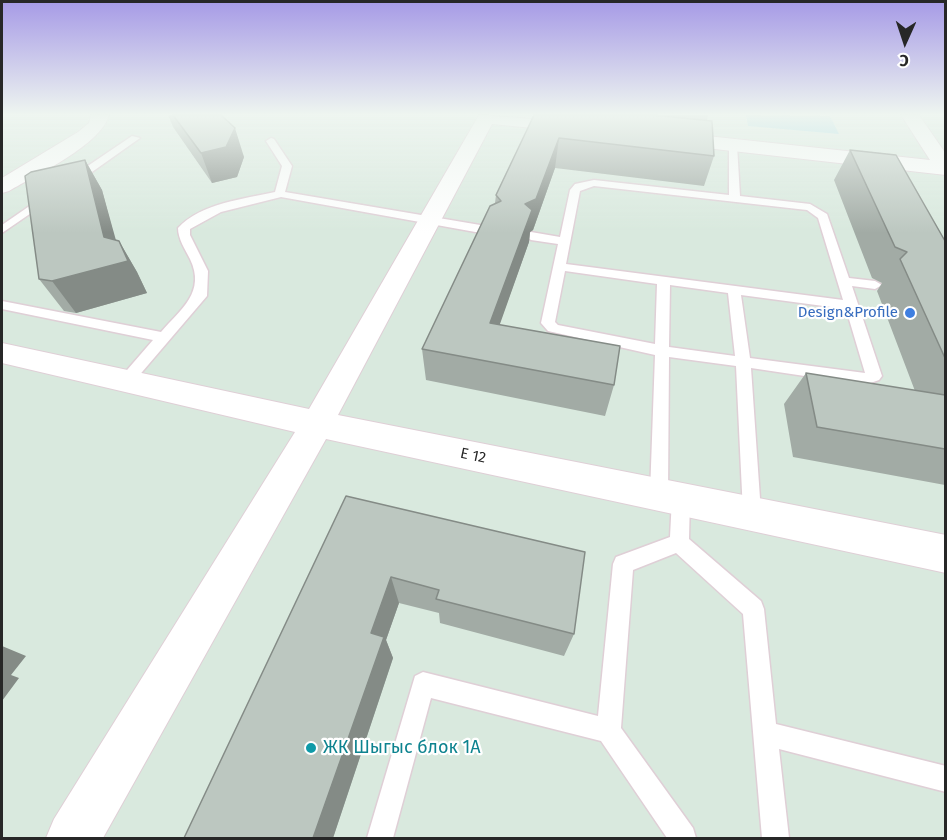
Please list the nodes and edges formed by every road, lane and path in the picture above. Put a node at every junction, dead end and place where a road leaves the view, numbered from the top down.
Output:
1 (55, 154) edge
2 (112, 154) edge
3 (279, 154) edge
4 (466, 154) edge
5 (733, 154) edge
6 (817, 154) edge
7 (936, 154) edge
8 (945, 168) edge
9 (2, 187) edge
10 (281, 194) junction
11 (735, 197) junction
12 (429, 221) junction
13 (2, 230) edge
14 (492, 231) edge
15 (531, 236) edge
16 (565, 242) junction
17 (560, 267) junction
18 (664, 280) junction
19 (843, 281) junction
20 (875, 285) dead end
21 (734, 290) junction
22 (2, 305) edge
23 (850, 305) junction
24 (163, 337) junction
25 (662, 351) junction
26 (2, 353) edge
27 (743, 362) junction
28 (126, 381) junction
29 (317, 424) junction
30 (670, 496) junction
31 (752, 513) junction
32 (679, 543) junction
33 (945, 554) edge
34 (609, 731) junction
35 (764, 733) junction
36 (945, 779) edge
37 (73, 838) edge
38 (380, 838) edge
39 (683, 838) edge
40 (775, 838) edge

1 - 9 street
2 - 13 lane
3 - 10 lane
4 - 12 street
5 - 11 lane
6 - 8 street
7 - 8 street
10 - 12 lane
10 - 24 lane
11 - 16 lane
11 - 19 lane
12 - 14 lane
12 - 29 street
15 - 16 lane
16 - 17 lane
17 - 18 lane
17 - 25 lane
18 - 21 lane
18 - 25 lane
19 - 20 lane
19 - 23 lane
21 - 23 lane
21 - 27 lane
22 - 24 lane
23 - 27 lane
24 - 28 lane
25 - 27 lane
25 - 30 lane
26 - 28 street, E 12
27 - 31 lane
28 - 29 street, E 12
29 - 30 street, E 12
29 - 37 street
30 - 31 street, E 12
30 - 32 lane
31 - 33 street, E 12
32 - 34 lane
32 - 35 lane
34 - 38 lane
34 - 39 lane
35 - 36 lane
35 - 40 lane

